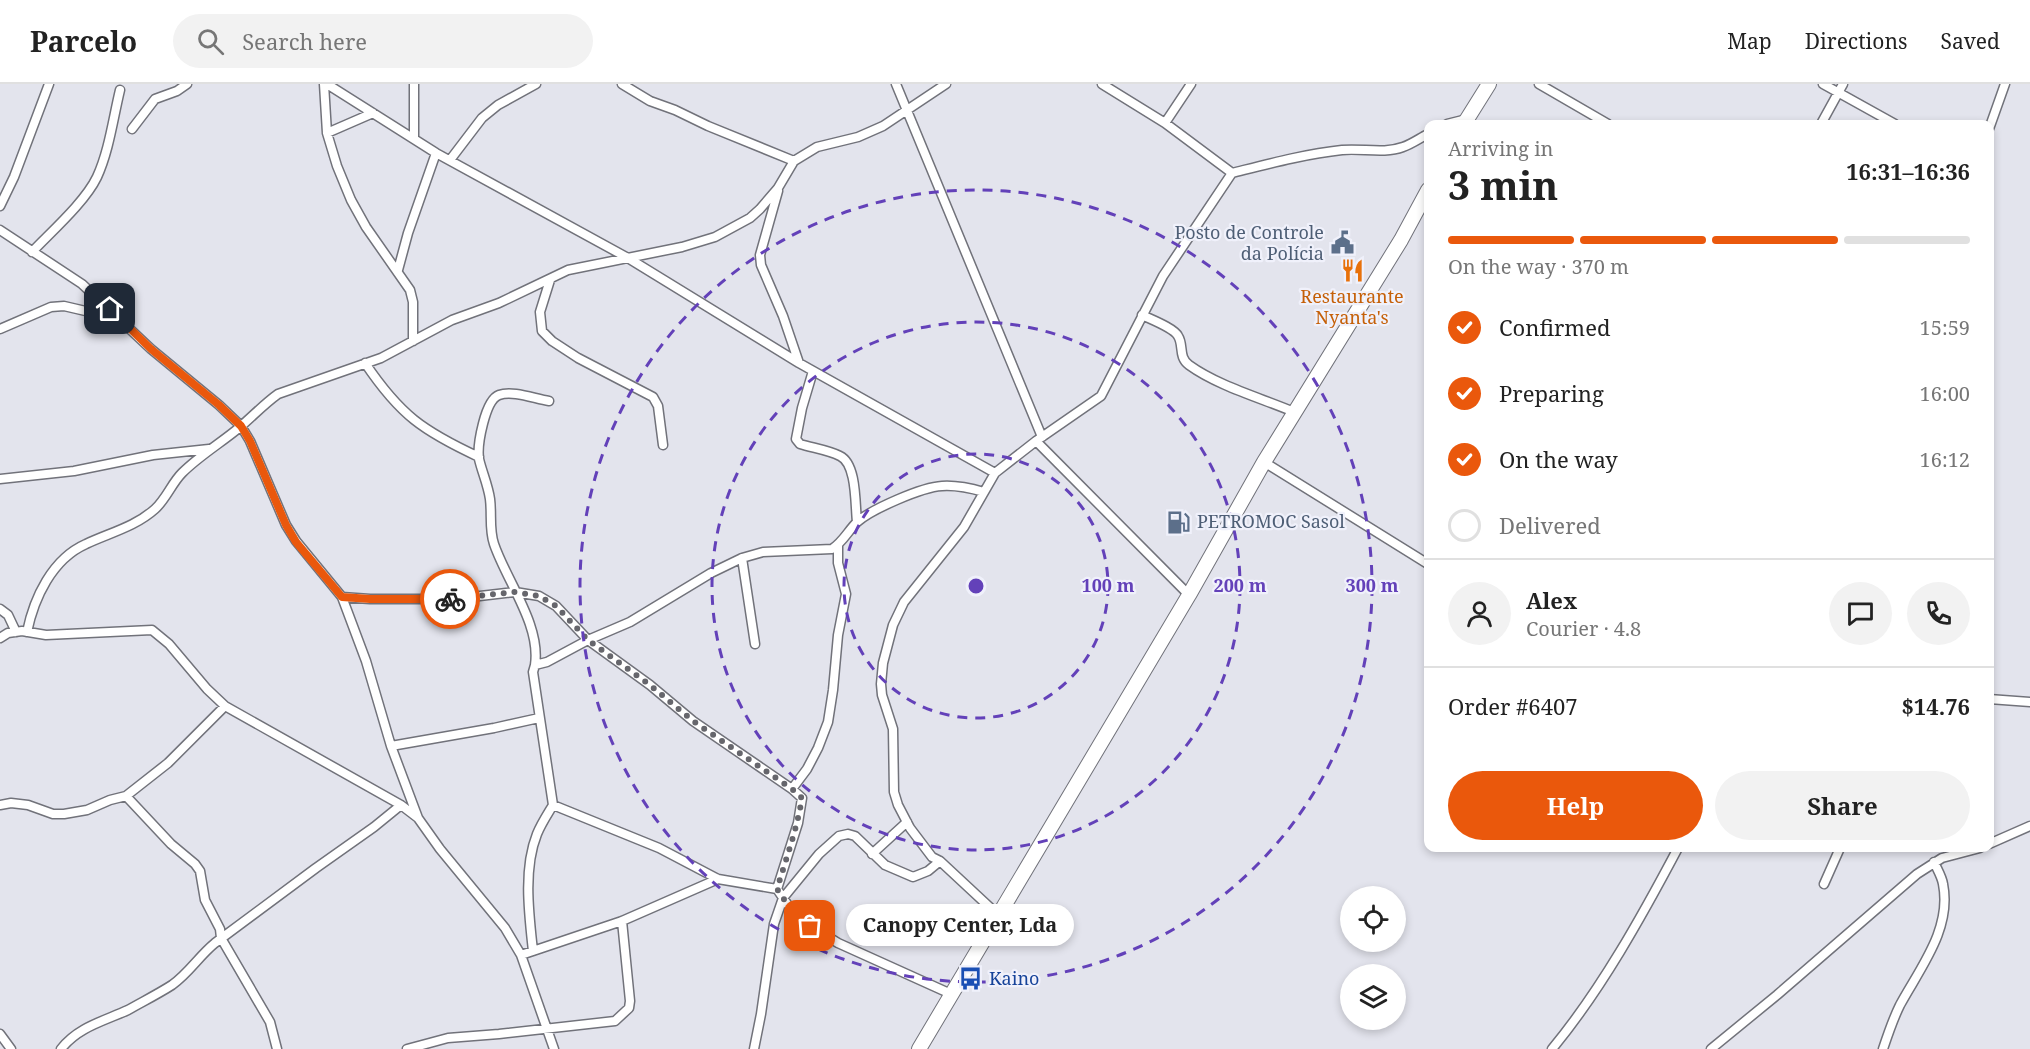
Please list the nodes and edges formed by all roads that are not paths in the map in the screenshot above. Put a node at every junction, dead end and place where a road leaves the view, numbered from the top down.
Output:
1 (49, 84) edge
2 (187, 84) edge
3 (326, 84) edge
4 (414, 84) edge
5 (536, 84) edge
6 (622, 84) edge
7 (896, 84) edge
8 (946, 84) edge
9 (1102, 84) edge
10 (1191, 84) edge
11 (1489, 84) edge
12 (1539, 84) edge
13 (1823, 84) edge
14 (1844, 84) edge
15 (2005, 84) edge
16 (120, 90) dead end
17 (1838, 93) junction
18 (907, 111) junction
19 (373, 113) junction
20 (1467, 120) edge
21 (1601, 120) edge
22 (1823, 120) edge
23 (1888, 120) edge
24 (1992, 120) edge
25 (1165, 123) junction
26 (132, 129) dead end
27 (327, 133) junction
28 (1424, 136) edge
29 (414, 137) junction
30 (436, 153) junction
31 (450, 160) junction
32 (794, 161) junction
33 (1232, 173) junction
34 (778, 188) junction
35 (1424, 198) edge
36 (0, 206) edge
37 (0, 230) edge
38 (32, 252) junction
39 (628, 258) junction
40 (398, 270) junction
41 (550, 280) junction
42 (1142, 315) junction
43 (120, 319) junction
44 (0, 329) edge
45 (413, 341) junction
46 (365, 363) junction
47 (799, 363) junction
48 (813, 370) junction
49 (549, 401) dead end
50 (1294, 412) junction
51 (241, 426) junction
52 (1039, 439) junction
53 (663, 445) dead end
54 (209, 449) junction
55 (479, 456) junction
56 (1264, 462) junction
57 (995, 473) junction
58 (0, 479) edge
59 (984, 492) junction
60 (857, 522) junction
61 (838, 545) junction
62 (742, 558) junction
63 (1424, 562) edge
64 (515, 592) junction
65 (1189, 595) junction
66 (342, 597) junction
67 (0, 609) edge
68 (16, 632) junction
69 (27, 632) junction
70 (0, 638) edge
71 (588, 640) junction
72 (755, 644) dead end
73 (534, 665) junction
74 (1994, 699) edge
75 (2030, 702) edge
76 (225, 706) junction
77 (539, 718) junction
78 (391, 746) junction
79 (792, 789) junction
80 (126, 796) junction
81 (0, 805) edge
82 (401, 805) junction
83 (553, 805) junction
84 (418, 818) junction
85 (907, 822) junction
86 (2030, 826) edge
87 (1994, 842) edge
88 (1676, 852) edge
89 (1838, 852) edge
90 (1965, 852) edge
91 (872, 854) junction
92 (940, 861) junction
93 (1934, 862) junction
94 (718, 879) junction
95 (1824, 884) dead end
96 (777, 889) junction
97 (783, 898) junction
98 (998, 915) junction
99 (622, 921) junction
100 (221, 938) junction
101 (533, 951) junction
102 (521, 955) junction
103 (951, 994) junction
104 (547, 1029) junction
105 (0, 1034) edge
106 (6, 1048) edge
107 (61, 1049) edge
108 (277, 1049) edge
109 (407, 1049) edge
110 (554, 1049) edge
111 (754, 1049) edge
112 (919, 1049) edge
113 (1552, 1049) edge
114 (1711, 1049) edge
115 (1883, 1049) edge

1 - 36 street
2 - 26 street
3 - 19 street
3 - 27 street
4 - 29 street
5 - 31 street
6 - 32 street
7 - 18 street
8 - 18 street
9 - 25 street
10 - 25 street
11 - 20 main road
12 - 21 street
13 - 17 street
14 - 17 street
15 - 24 street
16 - 38 street
17 - 22 street
17 - 23 street
18 - 32 street
18 - 52 street
19 - 27 street
19 - 29 street
25 - 33 street
27 - 40 street
28 - 33 street
29 - 30 street
30 - 31 street
30 - 40 street
31 - 39 street
32 - 34 street
33 - 42 street
34 - 39 street
34 - 47 street
35 - 50 main road
37 - 38 street
38 - 43 street
39 - 41 street
39 - 47 street
40 - 45 street
41 - 45 street
41 - 53 street
42 - 50 street
42 - 52 street
43 - 44 street
43 - 51 street
45 - 46 street
46 - 51 street
46 - 55 street
47 - 48 street
48 - 57 street
48 - 60 street
49 - 55 street
50 - 56 main road
51 - 54 street
51 - 66 street
52 - 57 street
52 - 65 street
54 - 58 street
54 - 69 street
55 - 64 street
56 - 63 street
56 - 65 main road
57 - 59 street
59 - 60 street
59 - 85 street
60 - 61 street
61 - 62 street
61 - 79 street
62 - 71 street
62 - 72 street
64 - 66 street
64 - 71 street
64 - 73 street
65 - 98 main road
66 - 78 street
67 - 68 street
68 - 69 street
68 - 70 street
69 - 76 street
71 - 73 street
71 - 79 street
73 - 77 street
74 - 75 street
76 - 80 street
76 - 82 street
77 - 78 street
77 - 83 street
78 - 84 street
79 - 96 street
80 - 81 street
80 - 100 street
82 - 84 street
82 - 100 street
83 - 94 street
83 - 101 street
84 - 102 street
85 - 91 street
85 - 92 street
86 - 87 street
88 - 113 street
89 - 95 street
90 - 93 street
91 - 92 street
91 - 97 street
92 - 98 street
93 - 114 street
93 - 115 street
94 - 96 street
94 - 99 street
96 - 97 street
97 - 103 street
97 - 111 street
98 - 103 main road
99 - 101 street
99 - 104 street
100 - 107 street
100 - 108 street
101 - 102 street
102 - 104 street
103 - 112 main road
104 - 109 street
104 - 110 street
105 - 106 street

